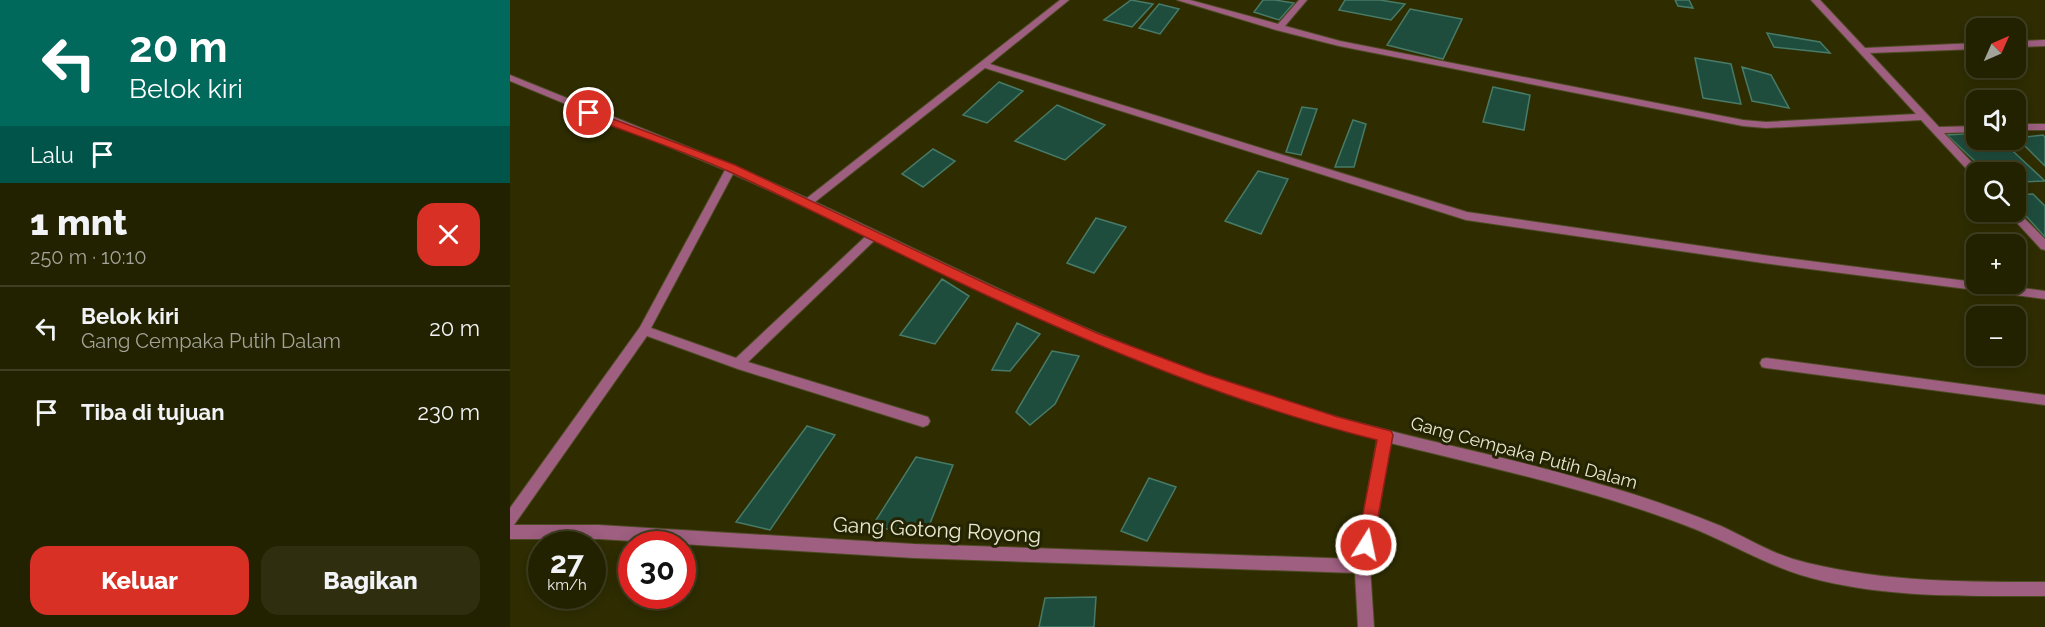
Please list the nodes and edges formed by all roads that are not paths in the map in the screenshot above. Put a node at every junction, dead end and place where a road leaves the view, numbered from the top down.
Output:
1 (1065, 0) edge
2 (1181, 0) edge
3 (1303, 0) edge
4 (1815, 0) edge
5 (1279, 28) junction
6 (2045, 43) edge
7 (2026, 44) edge
8 (1966, 46) edge
9 (1864, 51) junction
10 (982, 64) junction
11 (510, 78) edge
12 (1922, 117) junction
13 (2026, 127) edge
14 (2045, 127) edge
15 (1966, 129) edge
16 (1935, 130) junction
17 (1966, 162) edge
18 (731, 168) junction
19 (808, 202) junction
20 (2022, 222) edge
21 (874, 235) junction
22 (2045, 246) edge
23 (2045, 296) edge
24 (644, 330) junction
25 (1766, 363) dead end
26 (738, 364) junction
27 (2045, 400) edge
28 (923, 421) dead end
29 (1385, 435) junction
30 (510, 520) edge
31 (510, 532) edge
32 (1362, 566) junction
33 (2045, 589) edge
34 (1366, 627) edge

1 - 10 street
2 - 5 street
3 - 5 street
4 - 9 street
5 - 12 street
6 - 7 street
8 - 9 street
9 - 12 street
10 - 19 street
10 - 23 street
11 - 18 street, Gang Cempaka Putih Dalam
12 - 16 street
13 - 14 street
15 - 16 street
16 - 17 street
18 - 19 street, Gang Cempaka Putih Dalam
18 - 24 street
19 - 21 street, Gang Cempaka Putih Dalam
20 - 22 street
21 - 26 street
21 - 29 street, Gang Cempaka Putih Dalam
24 - 26 street
24 - 30 street
25 - 27 street
26 - 28 street
29 - 32 street
29 - 33 street, Gang Cempaka Putih Dalam
31 - 32 street, Gang Gotong Royong
32 - 34 street

